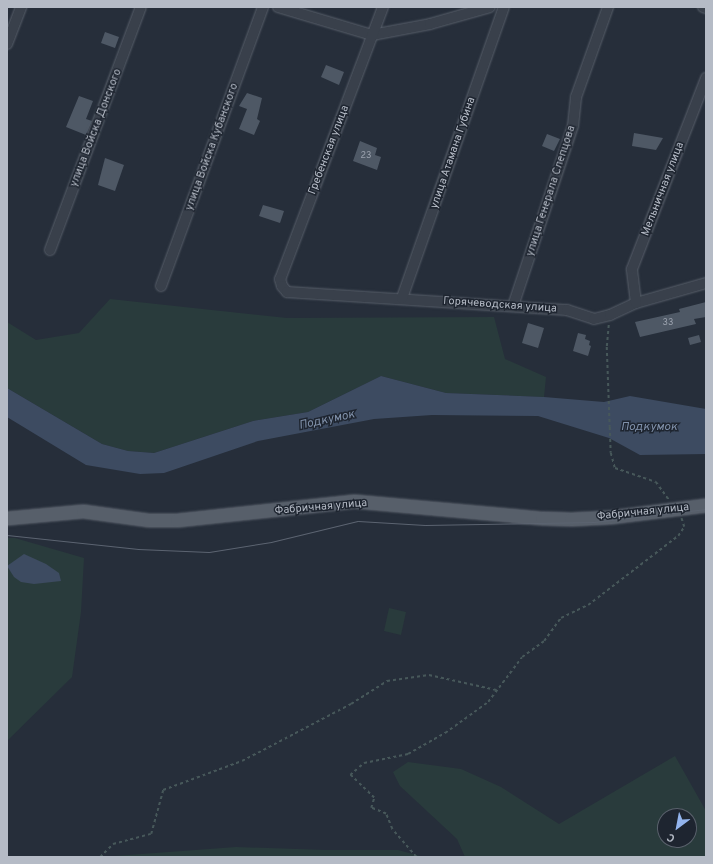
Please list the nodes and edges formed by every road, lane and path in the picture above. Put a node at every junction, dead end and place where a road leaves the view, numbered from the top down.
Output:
1 (21, 7) edge
2 (141, 7) edge
3 (263, 7) edge
4 (278, 7) edge
5 (383, 7) edge
6 (490, 7) edge
7 (504, 7) edge
8 (608, 7) edge
9 (372, 35) junction
10 (7, 44) edge
11 (706, 78) edge
12 (50, 250) dead end
13 (706, 283) edge
14 (161, 286) dead end
15 (287, 292) joint
16 (402, 298) junction
17 (636, 303) junction
18 (513, 306) junction
19 (610, 315) junction
20 (706, 505) edge
21 (676, 509) junction
22 (7, 518) edge
23 (497, 690) junction
24 (100, 857) edge
25 (416, 857) edge

1 - 10 street
2 - 12 street, улица Войска Донского
3 - 14 street, улица Войска Кубанского
4 - 9 street
5 - 9 street, Гребенская улица
6 - 9 street
7 - 16 street, улица Атамана Губина
8 - 18 street, улица Генерала Слепцова
9 - 15 street, Гребенская улица
11 - 17 street, Мельничная улица
13 - 17 street, Горячеводская улица
15 - 16 street, Горячеводская улица
16 - 18 street, Горячеводская улица
17 - 19 street, Горячеводская улица
18 - 19 street, Горячеводская улица
19 - 21 path
20 - 21 main road, Фабричная улица
21 - 22 main road, Фабричная улица
21 - 23 path
23 - 24 path
23 - 25 path

